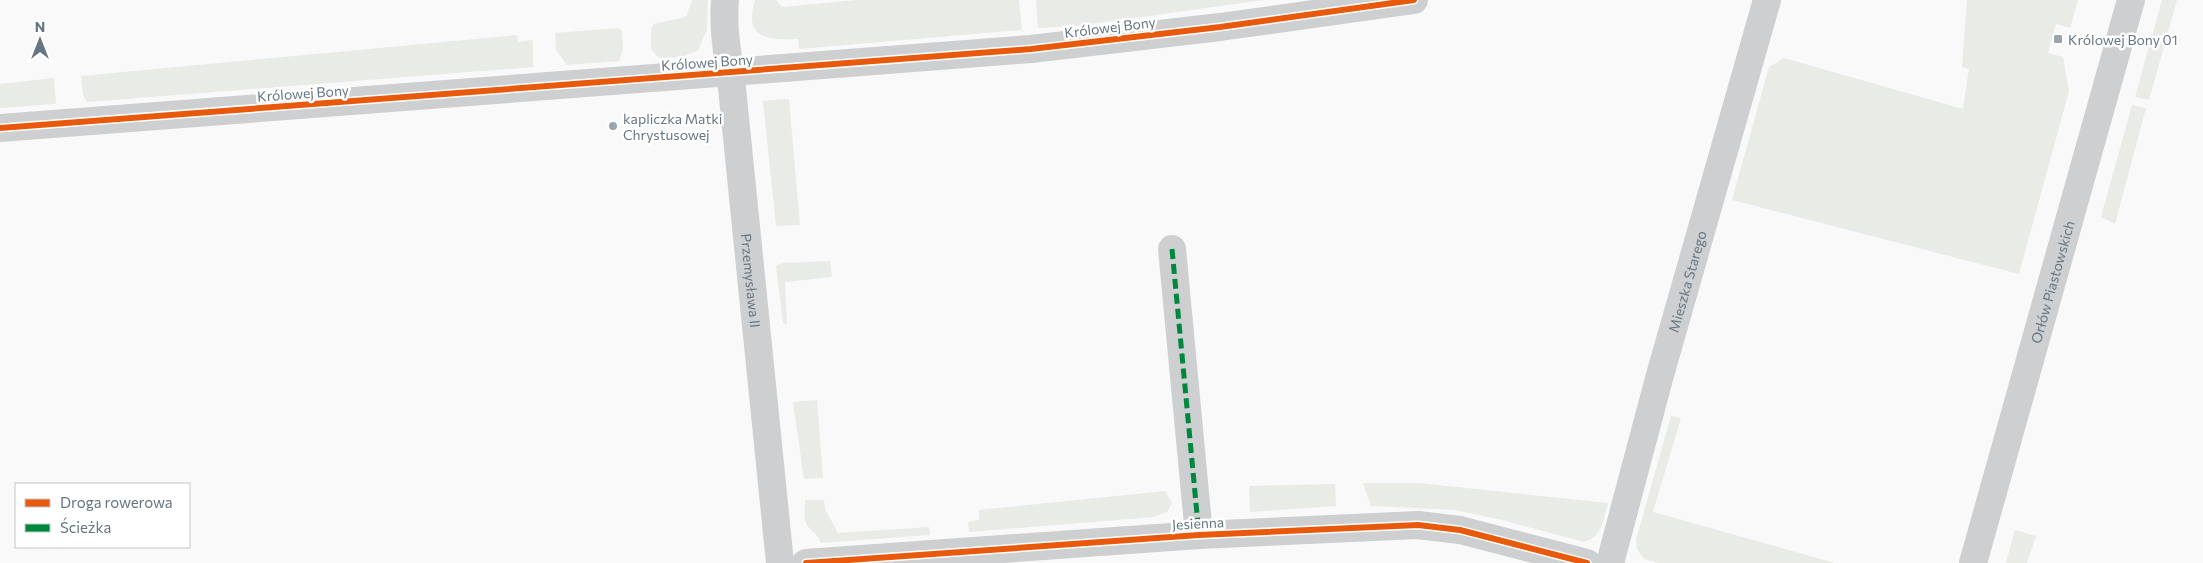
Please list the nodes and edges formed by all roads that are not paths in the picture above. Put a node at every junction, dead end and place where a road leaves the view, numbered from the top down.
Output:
1 (725, 0) edge
2 (1414, 0) edge
3 (1767, 0) edge
4 (2131, 0) edge
5 (730, 73) junction
6 (0, 128) edge
7 (1172, 249) dead end
8 (1199, 535) junction
9 (780, 563) edge
10 (806, 563) edge
11 (1587, 563) edge
12 (1610, 563) edge
13 (1973, 563) edge

1 - 5 street, Przemysława II
2 - 5 street, Królowej Bony
3 - 12 street, Mieszka Starego
4 - 13 street, Orłów Piastowskich
5 - 6 street, Królowej Bony
5 - 9 street, Przemysława II
7 - 8 street
8 - 10 street, Jesienna
8 - 11 street, Jesienna

